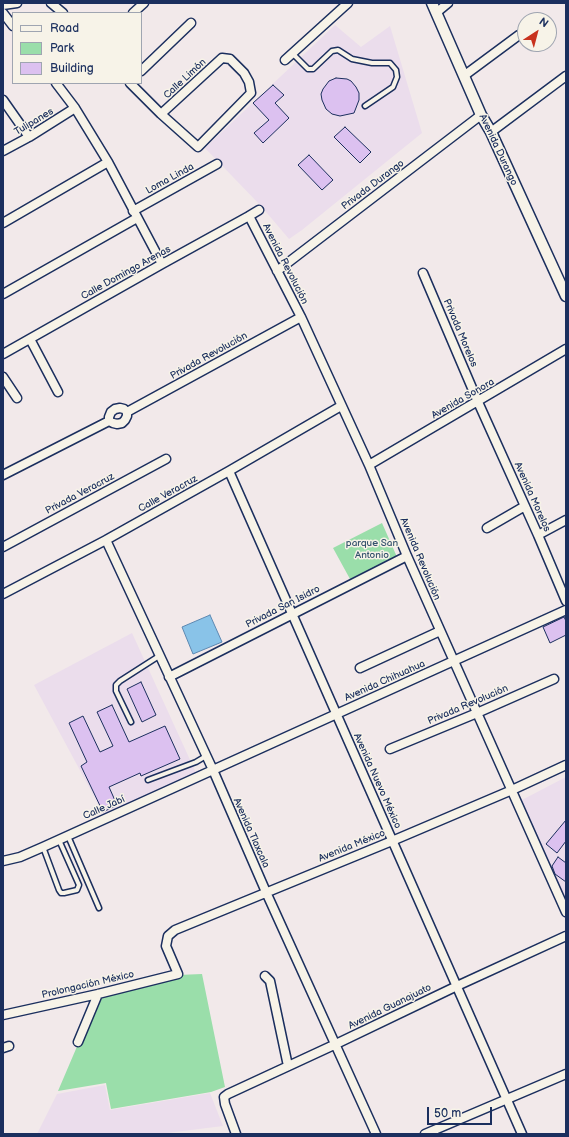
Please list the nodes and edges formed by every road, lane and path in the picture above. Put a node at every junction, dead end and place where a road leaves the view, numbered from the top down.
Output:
1 (17, 3) edge
2 (51, 3) edge
3 (144, 3) edge
4 (348, 3) edge
5 (432, 3) edge
6 (448, 3) edge
7 (3, 5) edge
8 (61, 12) edge
9 (134, 12) edge
10 (3, 13) edge
11 (436, 13) junction
12 (191, 23) dead end
13 (12, 25) edge
14 (517, 36) edge
15 (292, 53) junction
16 (285, 60) dead end
17 (142, 70) edge
18 (465, 75) junction
19 (566, 76) edge
20 (57, 84) edge
21 (131, 84) edge
22 (3, 100) edge
23 (365, 106) dead end
24 (74, 108) junction
25 (161, 114) junction
26 (481, 115) junction
27 (491, 132) junction
28 (29, 137) junction
29 (3, 151) edge
30 (108, 162) junction
31 (216, 164) dead end
32 (259, 210) dead end
33 (135, 214) junction
34 (249, 216) junction
35 (3, 223) edge
36 (162, 264) junction
37 (276, 271) junction
38 (423, 273) dead end
39 (3, 294) edge
40 (566, 296) edge
41 (301, 317) junction
42 (30, 339) junction
43 (566, 350) edge
44 (3, 354) edge
45 (3, 377) edge
46 (58, 392) dead end
47 (16, 398) dead end
48 (478, 402) junction
49 (341, 406) junction
50 (127, 412) junction
51 (109, 420) junction
52 (166, 459) dead end
53 (369, 465) junction
54 (229, 471) junction
55 (3, 475) edge
56 (525, 506) junction
57 (566, 520) edge
58 (487, 528) dead end
59 (538, 535) junction
60 (106, 540) junction
61 (3, 547) edge
62 (407, 556) junction
63 (3, 594) edge
64 (566, 601) edge
65 (566, 610) edge
66 (292, 614) junction
67 (440, 631) junction
68 (159, 656) junction
69 (453, 661) junction
70 (360, 668) dead end
71 (169, 677) junction
72 (554, 679) dead end
73 (477, 713) junction
74 (336, 714) junction
75 (131, 722) dead end
76 (390, 749) dead end
77 (206, 756) junction
78 (566, 766) edge
79 (212, 770) junction
80 (148, 780) dead end
81 (512, 790) junction
82 (68, 836) junction
83 (59, 839) junction
84 (392, 841) junction
85 (43, 847) junction
86 (3, 861) edge
87 (266, 892) junction
88 (99, 908) dead end
89 (566, 912) edge
90 (566, 936) edge
91 (178, 974) joint
92 (265, 976) dead end
93 (457, 986) junction
94 (98, 994) junction
95 (3, 1015) edge
96 (78, 1042) dead end
97 (336, 1044) junction
98 (288, 1066) junction
99 (566, 1074) edge
100 (506, 1100) junction
101 (236, 1134) edge
102 (376, 1134) edge
103 (425, 1134) edge
104 (522, 1134) edge

1 - 7 street
2 - 8 street
3 - 9 street
4 - 15 street
5 - 11 street, Avenida Durango
6 - 11 street
10 - 13 street
11 - 18 street, Avenida Durango
12 - 17 street
14 - 18 street
15 - 16 street
15 - 23 lane
18 - 26 street, Avenida Durango
19 - 27 street
20 - 24 street
21 - 25 street
22 - 28 street
24 - 28 street, Tulipanes
24 - 30 street
25 - 25 street, Calle Limón
26 - 27 street, Avenida Durango
26 - 37 street, Privada Durango
27 - 40 street, Avenida Durango
28 - 29 street, Tulipanes
30 - 33 street
30 - 35 street
31 - 33 street, Loma Linda
32 - 34 street, Calle Domingo Arenas
33 - 36 street
33 - 39 street, Loma Linda
34 - 36 street, Calle Domingo Arenas
34 - 37 street, Avenida Revolución
36 - 42 street, Calle Domingo Arenas
37 - 41 street, Avenida Revolución
38 - 48 street, Privada Morelos
41 - 49 street, Avenida Revolución
41 - 50 street, Privada Revolución
42 - 44 street, Calle Domingo Arenas
42 - 46 street
43 - 48 street, Avenida Sonora
45 - 47 street
48 - 53 street, Avenida Sonora
48 - 56 street, Avenida Morelos
49 - 53 street, Avenida Revolución
49 - 54 street, Calle Veracruz
50 - 51 street, Privada Revolución
50 - 51 street, Privada Revolución
51 - 55 street, Privada Revolución
52 - 61 street, Privada Veracruz
53 - 62 street, Avenida Revolución
54 - 60 street, Calle Veracruz
54 - 66 street, Avenida Nuevo México
56 - 58 street
56 - 59 street, Avenida Morelos
57 - 59 street
59 - 64 street, Avenida Morelos
60 - 63 street, Calle Veracruz
60 - 68 street, Avenida Tlaxcala
62 - 66 street, Privada San Isidro
62 - 67 street, Avenida Revolución
65 - 69 street, Avenida Chihuahua
66 - 71 street, Privada San Isidro
66 - 74 street, Avenida Nuevo México
67 - 69 street, Avenida Revolución
67 - 70 street
68 - 71 street, Avenida Tlaxcala
68 - 75 lane
69 - 73 street, Avenida Revolución
69 - 74 street, Avenida Chihuahua
71 - 77 street, Avenida Tlaxcala
72 - 73 street, Privada Revolución
73 - 76 street, Privada Revolución
73 - 81 street, Avenida Revolución
74 - 79 street, Avenida Chihuahua
74 - 84 street, Avenida Nuevo México
77 - 79 street, Avenida Tlaxcala
77 - 80 lane
78 - 81 street, Avenida México
79 - 82 street, Calle Jabí
79 - 87 street, Avenida Tlaxcala
81 - 84 street, Avenida México
81 - 89 street, Avenida Revolución
82 - 83 street, Calle Jabí
82 - 88 lane
83 - 85 street, Calle Jabí
83 - 85 lane
84 - 87 street, Avenida México
84 - 93 street, Avenida Nuevo México
85 - 86 street, Calle Jabí
87 - 91 street, Avenida México
87 - 97 street, Avenida Tlaxcala
90 - 93 street, Avenida Guanajuato
91 - 94 street, Prolongación México
92 - 98 street
93 - 97 street, Avenida Guanajuato
93 - 100 street, Avenida Nuevo México
94 - 95 street, Prolongación México
94 - 96 street
97 - 98 street, Avenida Guanajuato
97 - 102 street, Avenida Tlaxcala
98 - 101 street, Avenida Guanajuato
99 - 100 street
100 - 103 street
100 - 104 street, Avenida Nuevo México

